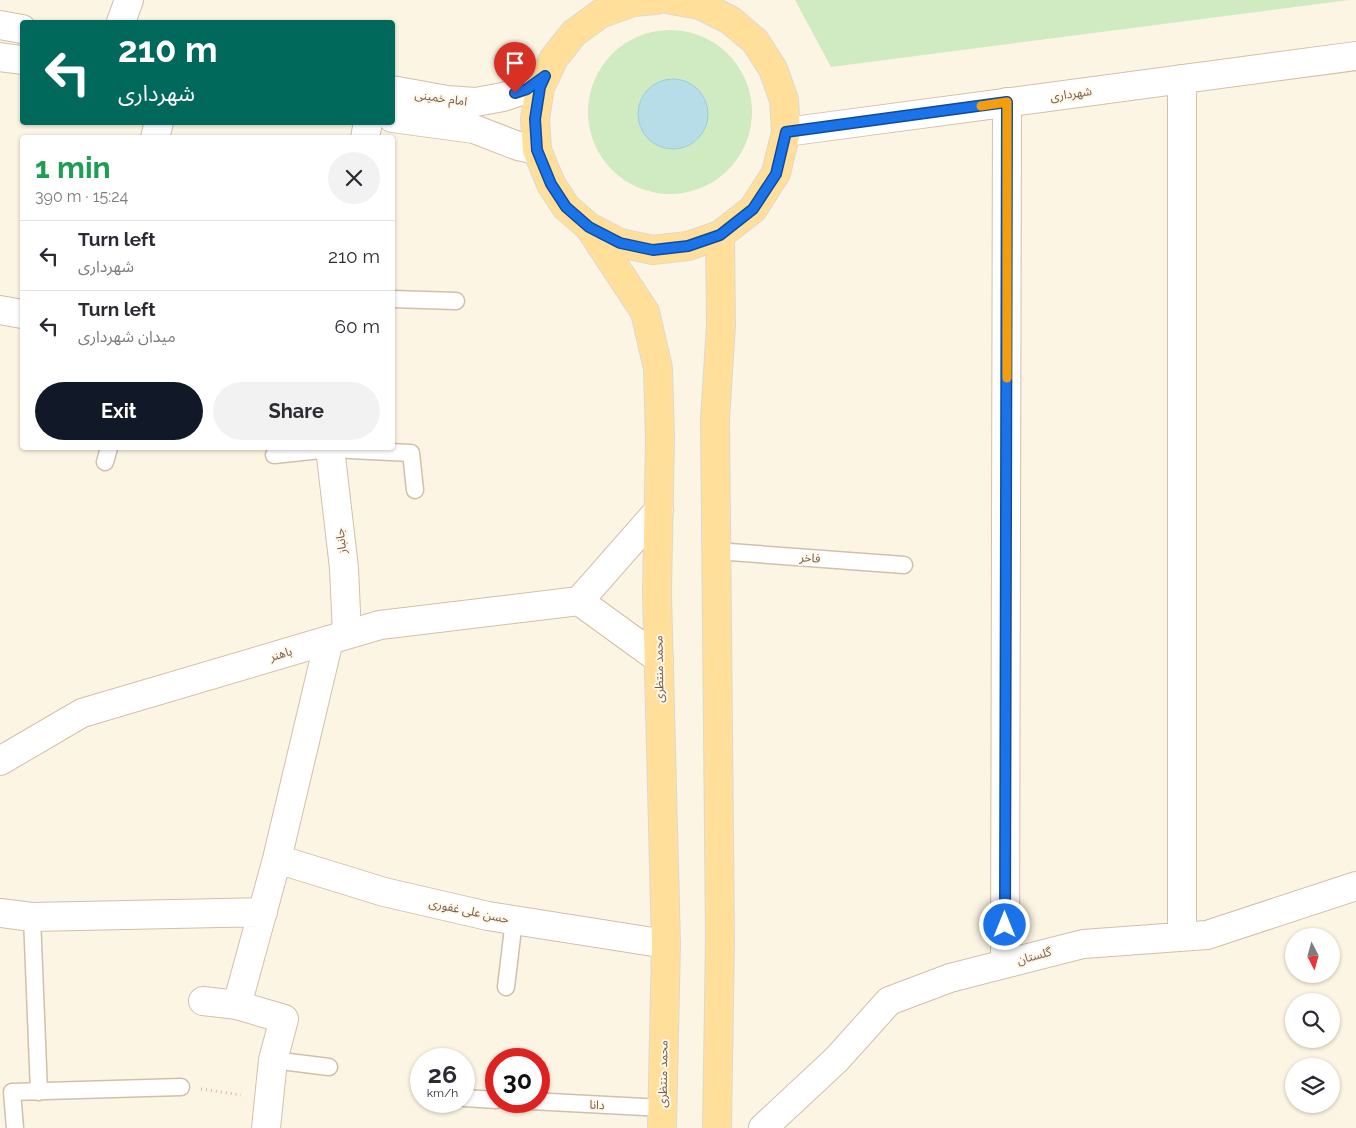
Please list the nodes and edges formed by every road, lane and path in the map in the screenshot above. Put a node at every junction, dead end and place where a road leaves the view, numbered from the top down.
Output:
1 (129, 0) edge
2 (656, 0) edge
3 (671, 0) edge
4 (700, 3) edge
5 (604, 7) edge
6 (122, 20) edge
7 (0, 25) edge
8 (20, 28) edge
9 (1356, 56) edge
10 (0, 57) edge
11 (20, 60) edge
12 (545, 76) junction
13 (1182, 79) junction
14 (395, 91) edge
15 (1007, 102) junction
16 (395, 118) edge
17 (786, 132) junction
18 (537, 150) junction
19 (589, 227) junction
20 (720, 235) junction
21 (395, 299) edge
22 (456, 301) dead end
23 (0, 310) edge
24 (20, 314) edge
25 (314, 450) edge
26 (330, 450) edge
27 (362, 450) edge
28 (274, 455) dead end
29 (415, 490) dead end
30 (658, 510) junction
31 (716, 551) junction
32 (904, 565) dead end
33 (579, 601) junction
34 (338, 637) junction
35 (659, 659) junction
36 (0, 761) edge
37 (278, 859) junction
38 (1356, 886) edge
39 (0, 912) edge
40 (263, 912) junction
41 (32, 917) junction
42 (514, 920) junction
43 (1182, 936) junction
44 (666, 944) junction
45 (1005, 964) junction
46 (506, 988) dead end
47 (203, 1001) dead end
48 (237, 1005) junction
49 (273, 1060) junction
50 (329, 1067) dead end
51 (182, 1087) joint
52 (39, 1092) junction
53 (269, 1099) junction
54 (550, 1103) edge
55 (663, 1118) edge
56 (15, 1128) edge
57 (266, 1128) edge
58 (717, 1128) edge
59 (763, 1128) edge

1 - 6 street
2 - 5 main road
3 - 4 main road
4 - 17 main road
5 - 12 main road
7 - 8 street
9 - 13 street, شهرداری
10 - 11 street
12 - 14 street, امام خمینی
12 - 18 main road
13 - 15 street, شهرداری
13 - 43 street
15 - 17 street, شهرداری
15 - 45 street
16 - 18 street
17 - 20 main road
18 - 19 main road
19 - 20 main road
19 - 30 main road, محمد منتظری
20 - 31 main road
21 - 22 lane
23 - 24 street
25 - 28 lane
26 - 34 street, جانباز
27 - 29 lane
30 - 33 street
30 - 35 main road, محمد منتظری
31 - 32 lane, فاخر
31 - 58 main road
33 - 34 street, باهنر
33 - 35 street
34 - 36 street, باهنر
34 - 37 street, جانباز
35 - 44 main road, محمد منتظری
37 - 40 street, جانباز
37 - 42 street, حسن علی غفوری
38 - 43 street, گلستان
39 - 41 street
40 - 41 street
40 - 48 street, جانباز
41 - 52 lane
42 - 44 street, حسن علی غفوری
42 - 46 lane
43 - 45 street, گلستان
44 - 55 main road, محمد منتظری
45 - 59 street, گلستان
47 - 48 street
48 - 49 street
49 - 50 lane
49 - 53 street
51 - 52 lane
51 - 53 path
52 - 56 lane
53 - 57 street
54 - 55 lane, دانا

